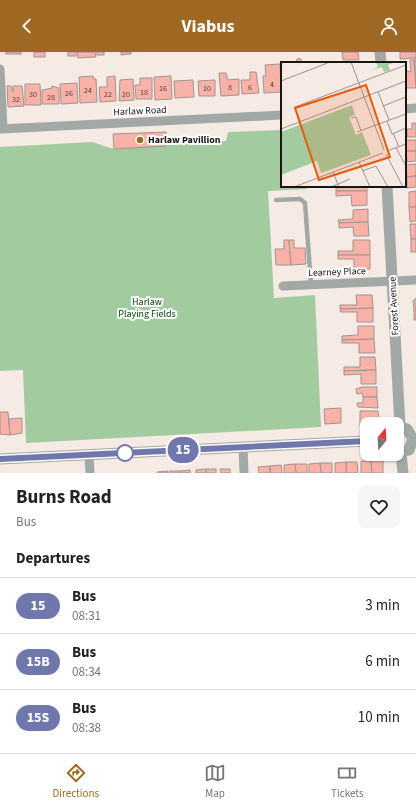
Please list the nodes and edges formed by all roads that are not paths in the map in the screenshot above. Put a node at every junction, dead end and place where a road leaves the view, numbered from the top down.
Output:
1 (380, 52) edge
2 (381, 62) edge
3 (0, 69) edge
4 (416, 108) edge
5 (406, 109) edge
6 (281, 115) edge
7 (2, 128) edge
8 (387, 187) edge
9 (276, 200) dead end
10 (416, 280) edge
11 (392, 281) junction
12 (311, 284) junction
13 (283, 286) dead end
14 (398, 417) edge
15 (404, 428) edge
16 (415, 438) edge
17 (360, 441) edge
18 (243, 447) junction
19 (404, 452) edge
20 (88, 455) junction
21 (0, 459) edge
22 (401, 461) edge
23 (90, 473) edge
24 (244, 473) edge
25 (403, 473) edge

1 - 2 street
3 - 7 street
4 - 5 street
6 - 7 street, Harlaw Road
8 - 11 street, Forest Avenue
9 - 12 lane
10 - 11 street, Learney Place
11 - 12 street, Learney Place
11 - 14 street, Forest Avenue
12 - 13 street, Learney Place
15 - 16 street
16 - 19 street
17 - 18 street
18 - 20 street
18 - 24 street
20 - 21 street
20 - 23 street
22 - 25 street

